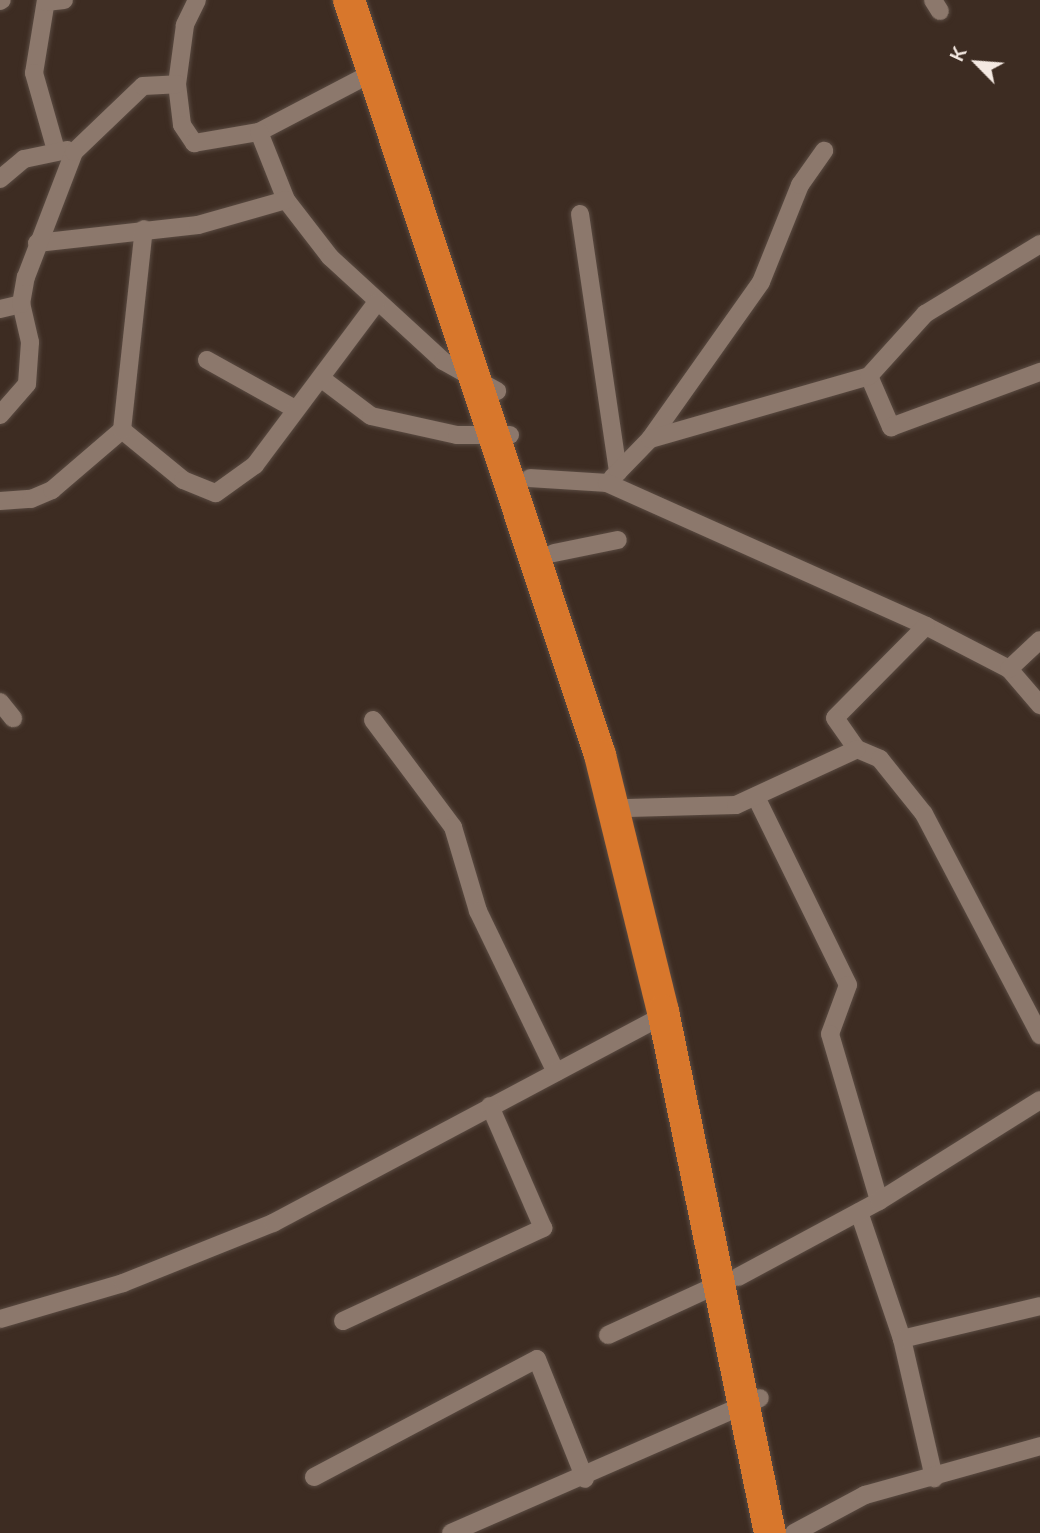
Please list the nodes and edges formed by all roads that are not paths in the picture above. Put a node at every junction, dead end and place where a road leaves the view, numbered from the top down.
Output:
1 (197, 0) edge
2 (349, 0) edge
3 (369, 0) edge
4 (52, 1) edge
5 (374, 72) junction
6 (177, 84) junction
7 (259, 132) junction
8 (55, 150) junction
9 (824, 151) dead end
10 (74, 152) junction
11 (0, 179) edge
12 (286, 200) junction
13 (580, 214) dead end
14 (144, 229) junction
15 (37, 243) junction
16 (1040, 244) edge
17 (376, 303) junction
18 (21, 304) junction
19 (0, 309) edge
20 (207, 360) dead end
21 (1040, 372) edge
22 (869, 376) junction
23 (322, 379) junction
24 (488, 386) junction
25 (295, 409) junction
26 (0, 415) edge
27 (122, 430) junction
28 (502, 435) junction
29 (650, 439) junction
30 (612, 477) junction
31 (530, 478) junction
32 (0, 501) edge
33 (618, 540) dead end
34 (554, 553) junction
35 (926, 626) junction
36 (1040, 639) edge
37 (1009, 669) junction
38 (0, 702) edge
39 (1040, 705) edge
40 (13, 718) dead end
41 (373, 720) dead end
42 (857, 749) junction
43 (756, 797) junction
44 (628, 808) junction
45 (670, 1014) junction
46 (1040, 1035) edge
47 (556, 1072) junction
48 (1040, 1100) edge
49 (490, 1106) junction
50 (879, 1201) junction
51 (859, 1212) junction
52 (729, 1280) junction
53 (1040, 1306) edge
54 (0, 1319) edge
55 (343, 1321) dead end
56 (608, 1335) dead end
57 (902, 1339) junction
58 (752, 1401) junction
59 (1040, 1446) edge
60 (314, 1477) dead end
61 (934, 1478) junction
62 (585, 1479) junction
63 (451, 1533) edge
64 (771, 1533) edge
65 (792, 1533) edge

1 - 6 street
2 - 5 highway
3 - 24 highway
4 - 8 street
5 - 7 street
5 - 24 highway
6 - 7 street
6 - 10 street
7 - 12 street
8 - 10 street
8 - 11 street
9 - 29 street
10 - 15 street
12 - 14 street
12 - 17 street
13 - 30 street
14 - 15 street
14 - 27 street
15 - 18 street
16 - 22 street
17 - 23 street
17 - 24 street
18 - 19 street
18 - 26 street
20 - 25 street
21 - 22 street
22 - 29 street
23 - 25 street
23 - 28 street
24 - 28 highway
25 - 27 street
27 - 32 street
28 - 31 highway
28 - 45 highway
29 - 30 street
30 - 31 street
30 - 35 street
31 - 34 highway
33 - 34 street
34 - 44 highway
35 - 37 street
35 - 42 street
36 - 37 street
37 - 39 street
38 - 40 street
41 - 47 street
42 - 43 street
42 - 46 street
43 - 44 street
43 - 50 street
44 - 45 highway
45 - 47 street
45 - 52 highway
47 - 49 street
48 - 50 street
49 - 54 street
49 - 55 street
50 - 51 street
51 - 52 street
51 - 57 street
52 - 56 street
52 - 58 highway
53 - 57 street
57 - 61 street
58 - 62 street
58 - 64 highway
58 - 65 highway
59 - 61 street
60 - 62 street
61 - 65 street
62 - 63 street

